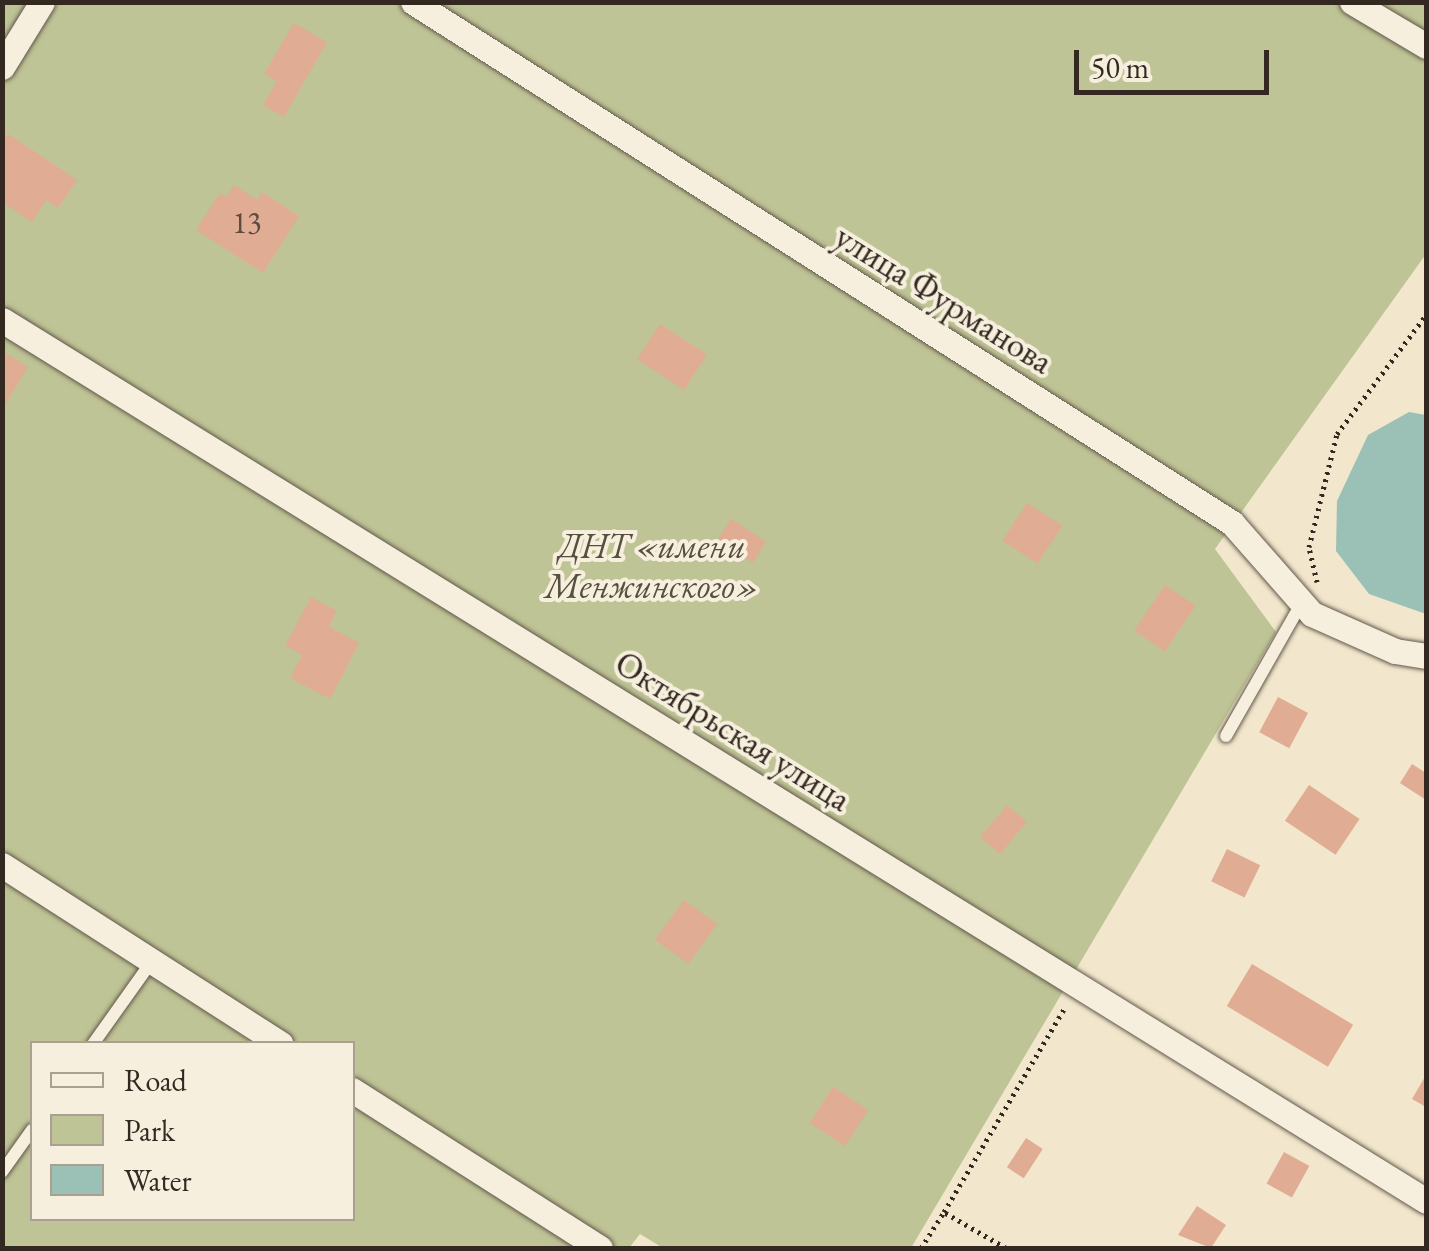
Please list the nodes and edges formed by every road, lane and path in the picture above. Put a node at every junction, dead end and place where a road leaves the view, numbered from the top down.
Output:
1 (42, 2) edge
2 (413, 2) edge
3 (1352, 2) edge
4 (1426, 46) edge
5 (2, 67) edge
6 (1426, 314) edge
7 (2, 320) edge
8 (1310, 595) junction
9 (1426, 656) edge
10 (1226, 736) dead end
11 (2, 865) edge
12 (152, 960) junction
13 (1078, 985) junction
14 (95, 1041) edge
15 (276, 1041) edge
16 (355, 1092) edge
17 (30, 1133) edge
18 (2, 1172) edge
19 (1426, 1200) edge
20 (944, 1212) junction
21 (600, 1248) edge
22 (921, 1248) edge
23 (1006, 1248) edge

1 - 5 street
2 - 8 street, улица Фурманова
3 - 4 street
6 - 8 path
7 - 13 street, Октябрьская улица
8 - 9 street, улица Фурманова
8 - 10 lane
11 - 12 street
12 - 14 lane
12 - 15 street
13 - 19 street, Октябрьская улица
13 - 20 path
16 - 21 street
17 - 18 lane
20 - 22 path
20 - 23 path

